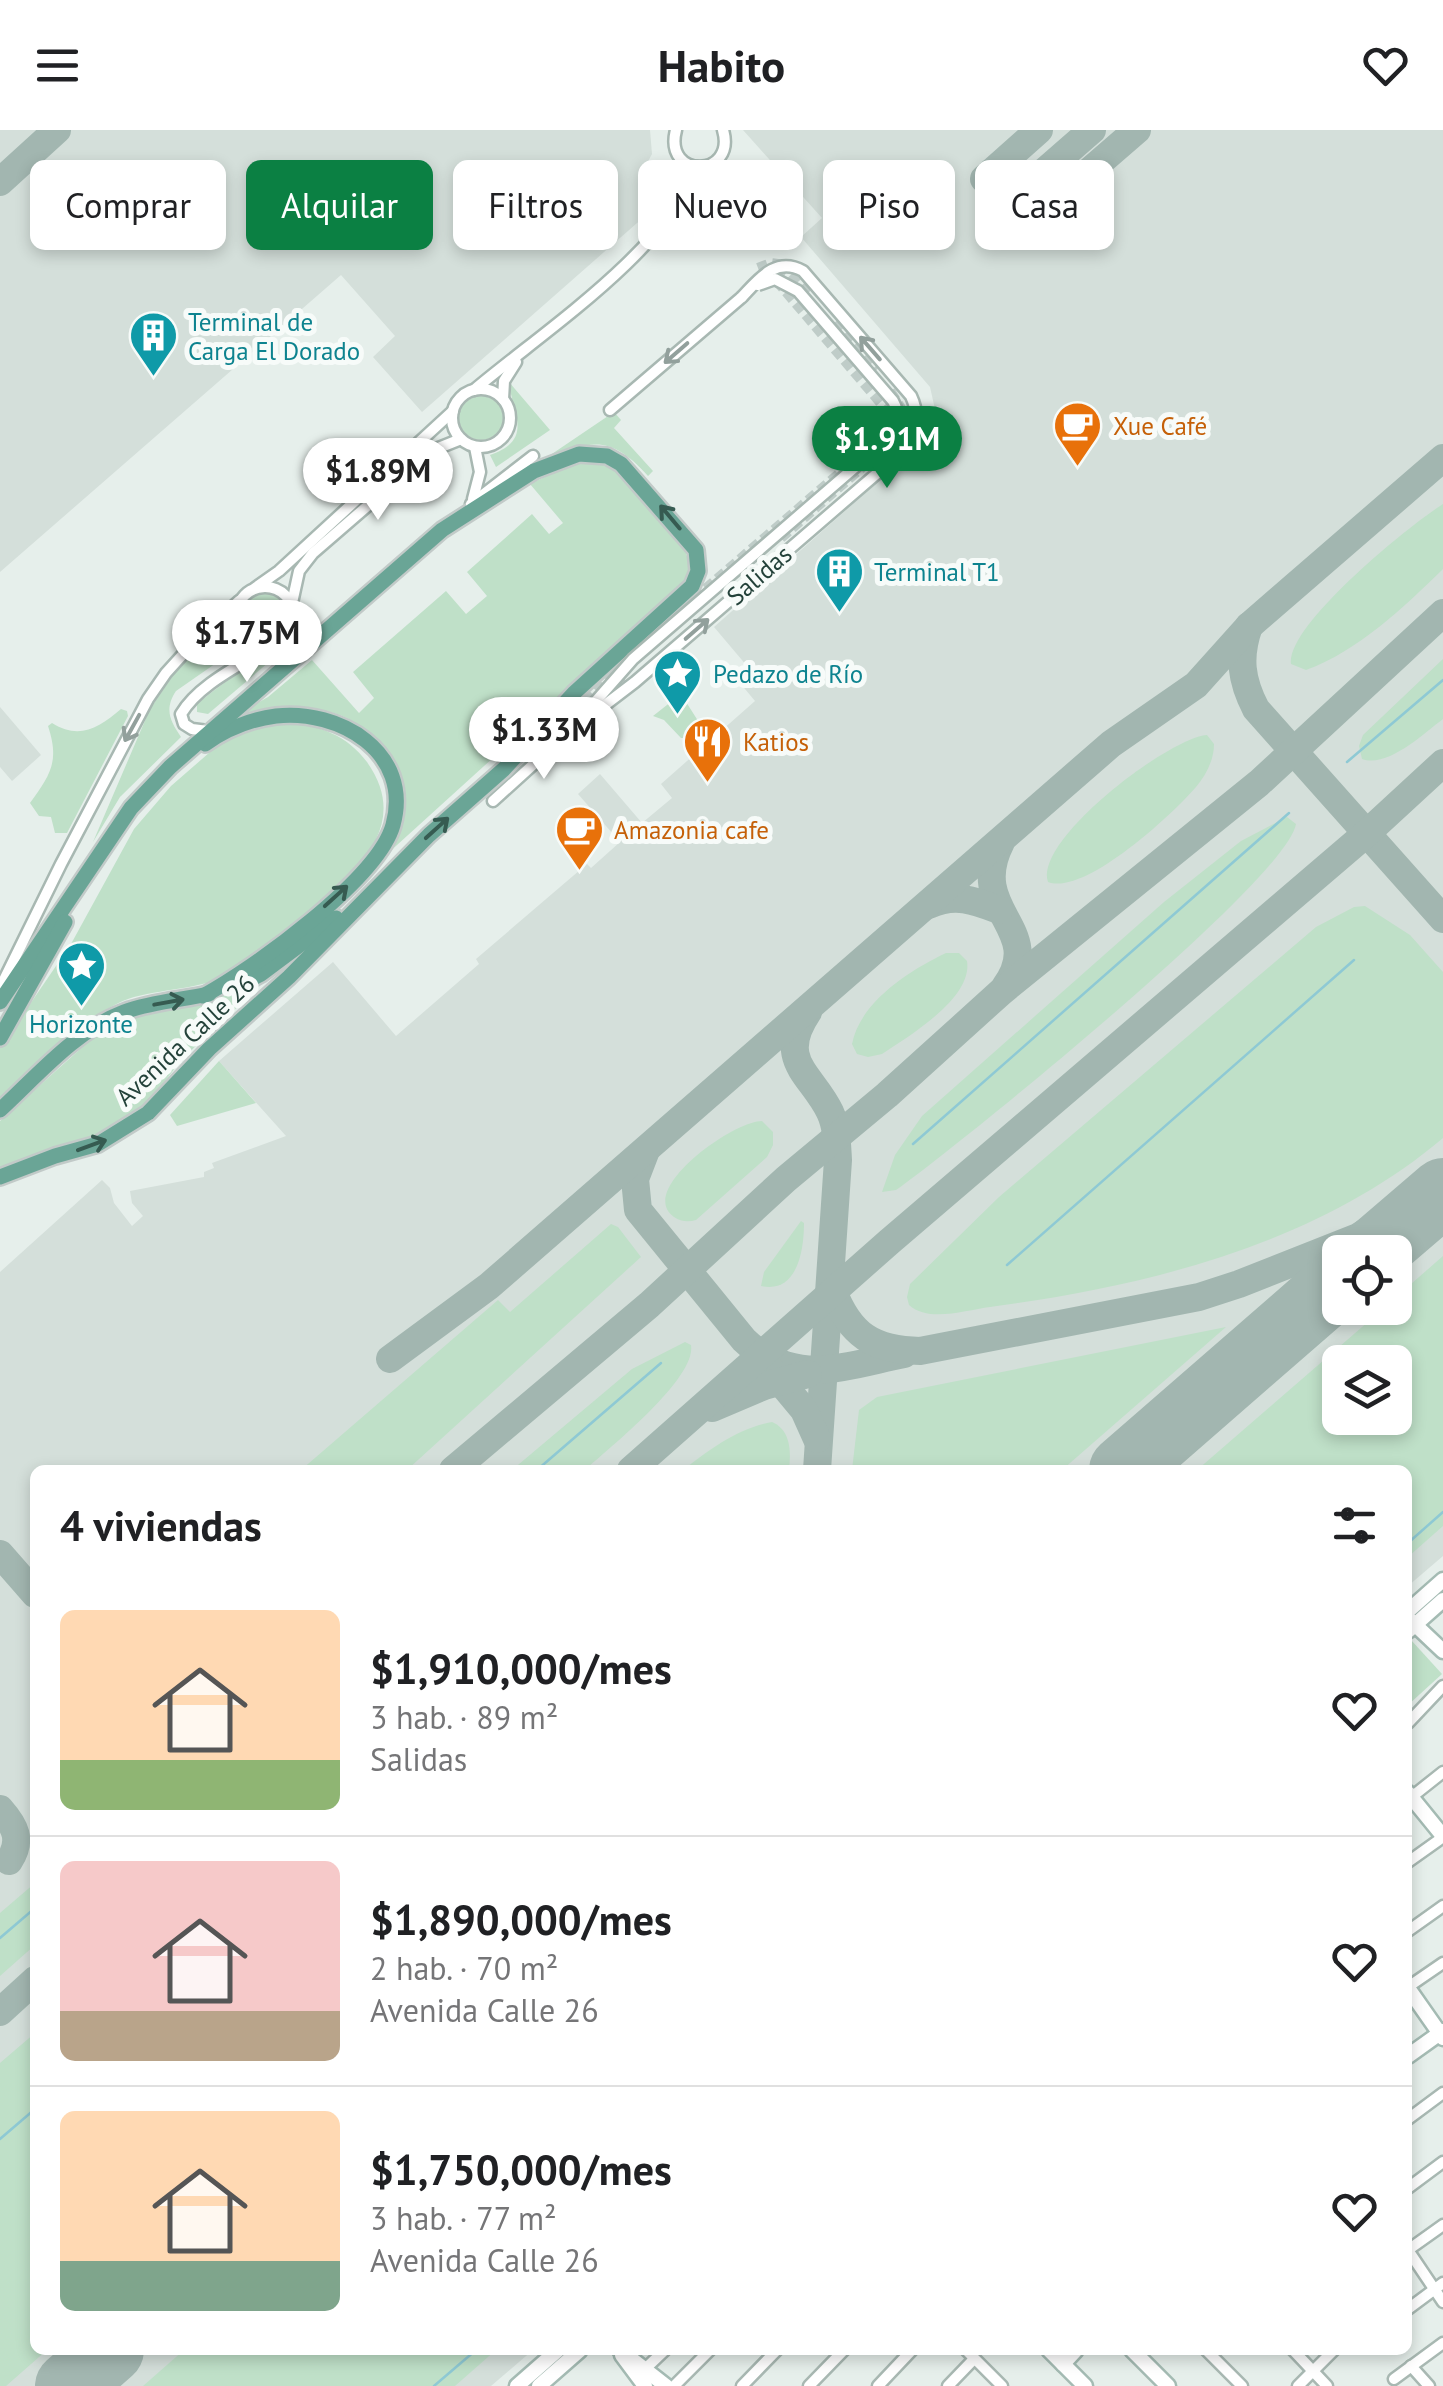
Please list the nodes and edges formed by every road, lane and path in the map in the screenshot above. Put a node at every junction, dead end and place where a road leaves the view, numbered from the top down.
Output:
1 (676, 130) edge
2 (723, 130) edge
3 (683, 160) edge
4 (716, 160) edge
5 (638, 250) edge
6 (742, 297) junction
7 (523, 353) junction
8 (474, 390) junction
9 (503, 399) junction
10 (610, 410) dead end
11 (453, 412) junction
12 (461, 439) junction
13 (475, 446) junction
14 (533, 456) dead end
15 (472, 504) junction
16 (442, 530) junction
17 (255, 588) junction
18 (240, 601) junction
19 (292, 604) junction
20 (273, 644) junction
21 (208, 731) junction
22 (567, 734) junction
23 (170, 767) junction
24 (493, 802) dead end
25 (113, 835) junction
26 (372, 891) junction
27 (0, 988) edge
28 (203, 996) junction
29 (0, 1002) edge
30 (0, 1038) edge
31 (0, 1110) edge
32 (0, 1177) edge
33 (1443, 1580) edge
34 (1443, 1600) edge
35 (1412, 1617) edge
36 (1412, 1619) edge
37 (1412, 1624) edge
38 (1443, 1652) edge
39 (1443, 1686) edge
40 (1412, 1719) edge
41 (1443, 1772) edge
42 (1412, 1795) edge
43 (1412, 1800) edge
44 (1443, 1836) edge
45 (1412, 1859) edge
46 (1443, 1906) edge
47 (1412, 1927) edge
48 (1443, 1962) edge
49 (1412, 1985) edge
50 (1412, 1993) edge
51 (1442, 2034) edge
52 (1412, 2053) edge
53 (1443, 2093) edge
54 (1412, 2116) edge
55 (1443, 2162) edge
56 (1412, 2185) edge
57 (1443, 2224) edge
58 (1412, 2247) edge
59 (1412, 2255) edge
60 (1439, 2286) edge
61 (1443, 2302) edge
62 (1412, 2306) edge
63 (1443, 2342) edge
64 (552, 2355) edge
65 (574, 2355) edge
66 (624, 2355) edge
67 (660, 2355) edge
68 (705, 2355) edge
69 (772, 2355) edge
70 (839, 2355) edge
71 (907, 2355) edge
72 (970, 2355) edge
73 (972, 2355) edge
74 (1054, 2355) edge
75 (1071, 2355) edge
76 (1137, 2355) edge
77 (1211, 2355) edge
78 (1298, 2355) edge
79 (1329, 2355) edge
80 (1063, 2364) junction
81 (1411, 2366) junction
82 (1313, 2371) junction
83 (1394, 2378) dead end
84 (641, 2380) edge
85 (675, 2385) edge
86 (517, 2386) edge
87 (539, 2386) edge
88 (742, 2386) edge
89 (810, 2386) edge
90 (878, 2386) edge
91 (948, 2386) edge
92 (1002, 2386) edge
93 (1085, 2386) edge
94 (1168, 2386) edge
95 (1242, 2386) edge
96 (1298, 2386) edge
97 (1327, 2386) edge
98 (1428, 2386) edge

1 - 3 street
2 - 4 street
5 - 7 street
6 -> 10 street, Salidas
6 - 22 street, Salidas, bridge
22 -> 6 street, Salidas, bridge
7 - 8 street
7 - 9 street
8 - 9 street
8 - 11 street
9 - 13 street
11 - 12 street
11 - 17 street
12 - 13 street
12 - 19 street
13 - 15 street
14 - 15 street
15 - 16 street
16 - 21 main road, Avenida Calle 26
26 -> 16 main road, Avenida Calle 26
17 - 18 street
17 - 19 street
18 - 20 street
18 -> 27 street
19 - 20 street
20 - 21 street
21 - 23 main road, Avenida Calle 26
22 - 24 street, Salidas
23 - 25 main road, Avenida Calle 26
28 -> 23 main road
25 - 29 main road, Avenida Calle 26
25 - 30 main road, Avenida Calle 26
26 - 28 main road, Avenida Calle 26
32 -> 26 main road, Avenida Calle 26
31 -> 28 main road, Avenida Calle 26
33 - 35 street
34 - 36 street
37 - 38 street
39 - 40 street
41 - 42 street
43 - 44 street
44 - 45 street
46 - 47 street
48 - 49 street
50 - 51 street
51 - 52 street
53 - 54 street
55 - 56 street
57 - 58 street
59 - 60 street
60 - 61 street
60 - 62 street
63 - 81 street
64 - 86 street
65 - 87 street
66 - 84 street
67 - 84 street
68 - 85 street
69 - 88 street
70 - 89 street
71 - 90 street
72 - 91 street
73 - 92 street
74 - 80 street
75 - 80 street
76 - 94 street
77 - 95 street
78 - 82 street
79 - 82 street
80 - 93 street
81 - 83 street
81 - 98 street
82 - 96 street
82 - 97 street
84 - 85 street

